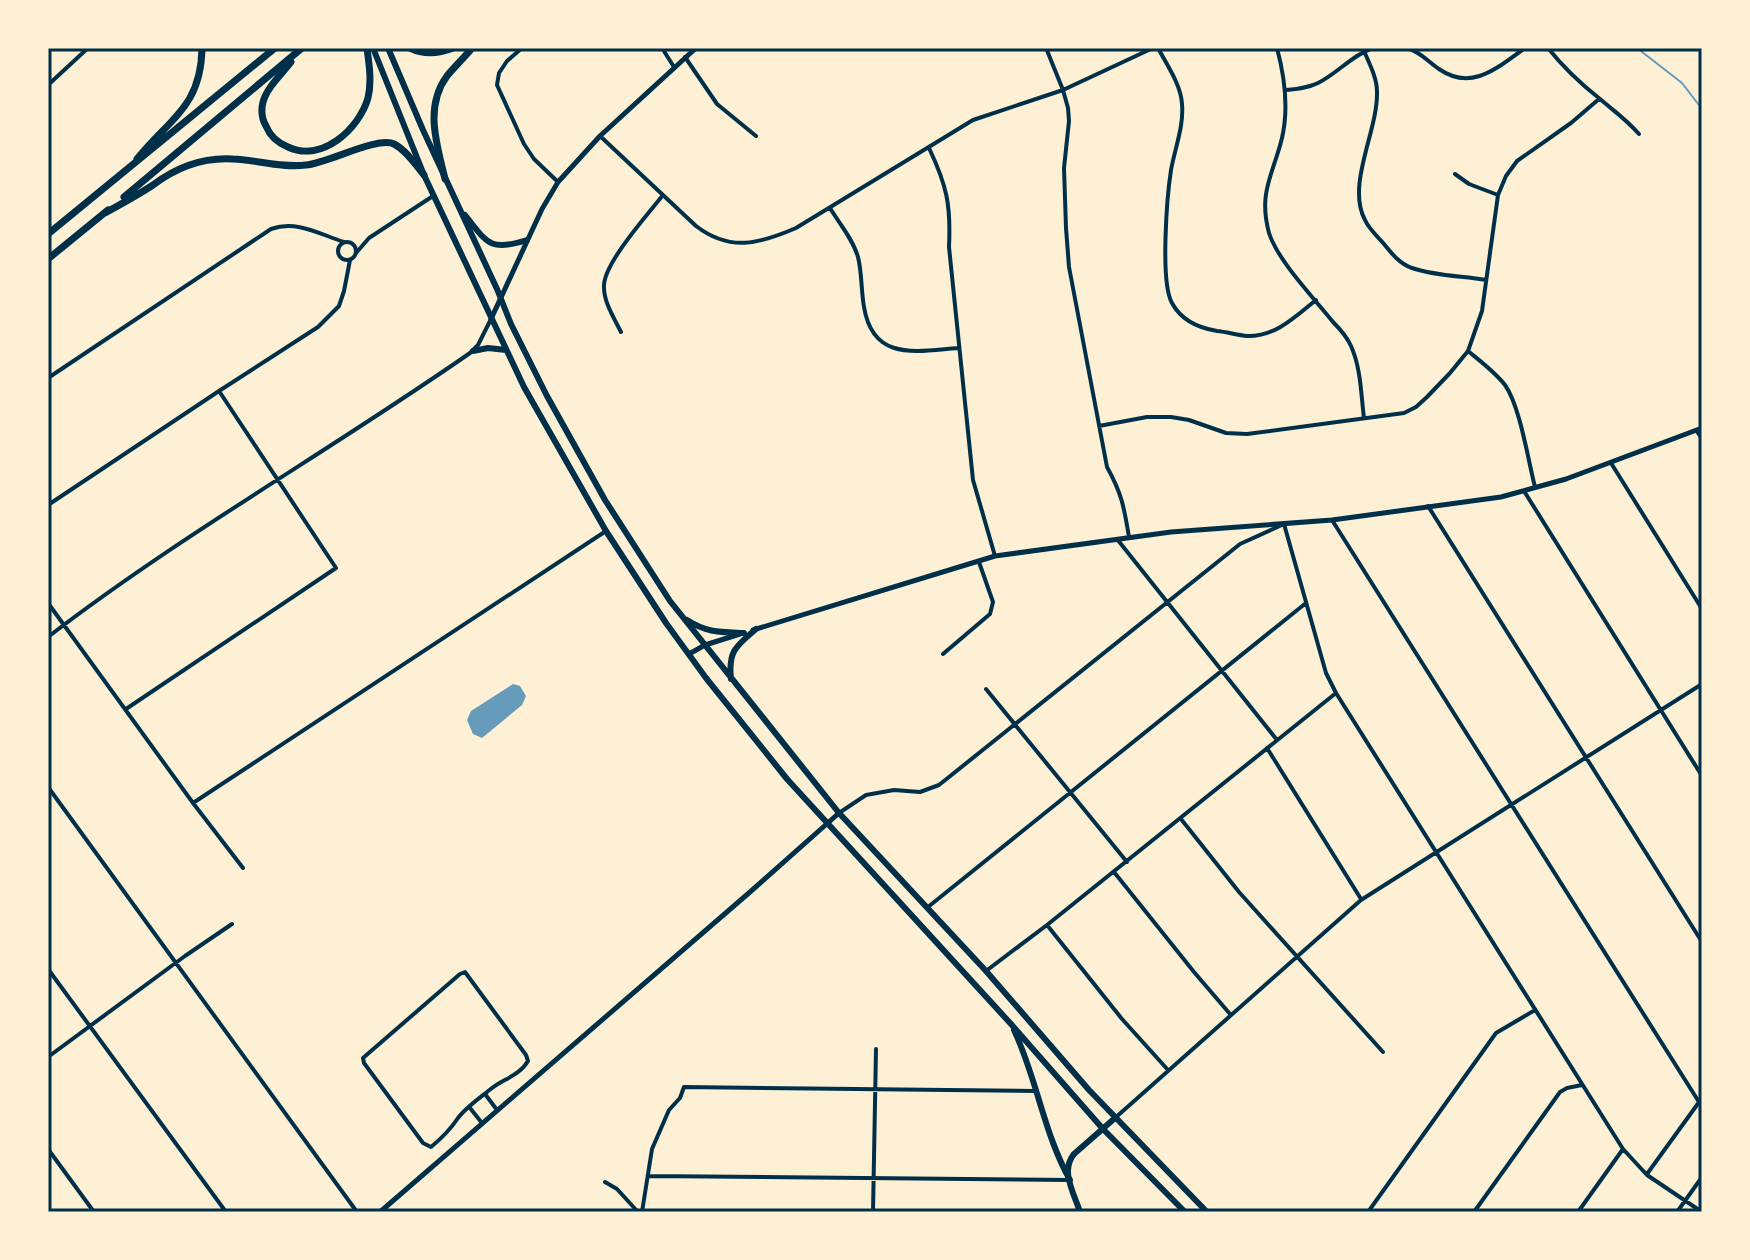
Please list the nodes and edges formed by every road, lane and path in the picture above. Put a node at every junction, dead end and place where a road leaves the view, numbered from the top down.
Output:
1 (88, 48) edge
2 (202, 48) edge
3 (275, 48) edge
4 (370, 48) edge
5 (388, 48) edge
6 (410, 48) edge
7 (453, 48) edge
8 (472, 48) edge
9 (522, 48) edge
10 (662, 48) edge
11 (696, 48) edge
12 (1046, 48) edge
13 (1156, 48) edge
14 (1277, 48) edge
15 (1373, 48) edge
16 (1407, 48) edge
17 (1525, 48) edge
18 (1548, 48) edge
19 (301, 49) edge
20 (1364, 51) junction
21 (685, 57) junction
22 (674, 67) junction
23 (48, 85) edge
24 (1063, 90) junction
25 (1286, 90) junction
26 (1599, 99) junction
27 (1639, 134) dead end
28 (600, 136) junction
29 (756, 136) dead end
30 (929, 148) junction
31 (125, 172) junction
32 (1455, 174) dead end
33 (424, 175) junction
34 (445, 179) junction
35 (558, 182) junction
36 (663, 195) junction
37 (1498, 195) junction
38 (433, 196) junction
39 (458, 205) junction
40 (830, 208) junction
41 (105, 213) junction
42 (48, 234) edge
43 (325, 236) junction
44 (369, 238) junction
45 (527, 240) junction
46 (347, 242) junction
47 (337, 250) junction
48 (356, 253) junction
49 (340, 258) junction
50 (48, 259) edge
51 (350, 260) junction
52 (346, 277) junction
53 (1486, 280) junction
54 (501, 299) junction
55 (1316, 300) junction
56 (491, 319) junction
57 (621, 332) dead end
58 (959, 348) junction
59 (506, 350) junction
60 (473, 351) junction
61 (1468, 351) junction
62 (48, 378) edge
63 (219, 391) junction
64 (1364, 418) junction
65 (1099, 426) junction
66 (1699, 429) edge
67 (1702, 439) edge
68 (1611, 463) junction
69 (278, 479) junction
70 (1536, 488) junction
71 (1524, 491) junction
72 (48, 505) edge
73 (1428, 506) junction
74 (1332, 520) junction
75 (1284, 524) junction
76 (606, 531) junction
77 (1129, 538) junction
78 (1117, 539) junction
79 (995, 556) junction
80 (979, 562) junction
81 (1167, 602) junction
82 (1307, 602) junction
83 (48, 603) edge
84 (1702, 609) edge
85 (682, 617) junction
86 (64, 625) junction
87 (756, 629) junction
88 (744, 633) junction
89 (48, 637) edge
90 (705, 645) junction
91 (689, 654) junction
92 (943, 654) dead end
93 (1222, 671) junction
94 (731, 679) junction
95 (1702, 684) edge
96 (986, 689) dead end
97 (1336, 693) junction
98 (126, 709) junction
99 (1661, 710) junction
100 (1015, 723) junction
101 (1277, 740) junction
102 (1267, 748) junction
103 (1586, 757) junction
104 (1702, 776) edge
105 (48, 787) edge
106 (1071, 793) junction
107 (193, 803) junction
108 (1512, 806) junction
109 (839, 813) junction
110 (1181, 819) junction
111 (827, 824) junction
112 (1437, 853) junction
113 (1127, 862) junction
114 (243, 868) dead end
115 (1114, 872) junction
116 (1361, 900) junction
117 (928, 907) junction
118 (232, 924) dead end
119 (1047, 925) junction
120 (1702, 942) edge
121 (1296, 956) junction
122 (176, 963) junction
123 (48, 969) edge
124 (986, 971) junction
125 (1535, 1010) junction
126 (1230, 1014) junction
127 (1011, 1024) junction
128 (90, 1026) junction
129 (876, 1049) dead end
130 (1383, 1052) dead end
131 (48, 1057) edge
132 (1168, 1070) junction
133 (1582, 1085) junction
134 (875, 1090) junction
135 (1037, 1091) junction
136 (485, 1094) junction
137 (1701, 1100) edge
138 (470, 1108) junction
139 (497, 1110) junction
140 (1115, 1118) junction
141 (482, 1123) junction
142 (1103, 1129) junction
143 (48, 1149) edge
144 (1623, 1149) junction
145 (1647, 1175) junction
146 (647, 1176) junction
147 (1702, 1177) edge
148 (873, 1179) junction
149 (1070, 1180) junction
150 (605, 1182) dead end
151 (1685, 1201) junction
152 (94, 1212) edge
153 (226, 1212) edge
154 (357, 1212) edge
155 (380, 1212) edge
156 (640, 1212) edge
157 (873, 1212) edge
158 (1080, 1212) edge
159 (1185, 1212) edge
160 (1207, 1212) edge
161 (1368, 1212) edge
162 (1474, 1212) edge
163 (1578, 1212) edge
164 (1677, 1212) edge
165 (1702, 1212) edge

1 - 23 street
2 - 31 highway
3 - 31 highway
4 - 19 highway
4 - 33 main road
5 - 34 main road
6 - 7 highway
8 - 34 highway
9 - 35 street
10 - 22 street
11 - 21 street
12 - 24 street
13 - 24 street
13 - 55 street
14 - 25 street
15 - 20 street
16 - 17 street
18 - 26 street
19 - 41 highway
20 - 25 street
20 - 53 street
21 - 22 street
21 - 29 street
22 - 28 street
24 - 30 street
24 - 65 street
25 - 55 street
26 - 27 street
26 - 37 street
28 - 35 street
28 - 36 street
30 - 40 street
30 - 58 street
31 - 42 highway
32 - 37 street
33 - 38 main road
33 - 41 highway
34 - 39 main road
35 - 45 street
36 - 40 street
36 - 57 street
37 - 53 street
38 - 44 street
38 - 56 main road
39 - 45 main road
39 - 54 main road
40 - 58 street
41 - 50 highway
43 - 46 street
43 - 47 street
43 - 62 street
44 - 46 street
44 - 48 street
45 - 54 street
46 - 47 street
46 - 48 street
47 - 49 street
48 - 51 street
49 - 51 street
49 - 52 street
51 - 52 street
52 - 63 street
53 - 61 street
54 - 56 street
54 - 85 main road
55 - 64 street
56 - 59 main road
56 - 60 street
58 - 79 street
59 - 60 main road
59 - 76 main road
60 - 69 street
61 - 64 street
61 - 70 street
63 - 69 street
63 - 72 street
64 - 65 street
65 - 77 street
66 - 67 street
66 - 68 street
68 - 70 street
68 - 84 street
69 - 86 street
69 - 98 street
70 - 71 street
71 - 73 street
71 - 99 street
73 - 74 street
73 - 103 street
74 - 75 street
74 - 108 street
75 - 77 street
75 - 81 street
75 - 82 street
76 - 91 main road
76 - 107 street
77 - 78 street
78 - 79 street
78 - 81 street
79 - 80 street
80 - 87 street
80 - 92 street
81 - 93 street
81 - 100 street
82 - 93 street
82 - 97 street
83 - 86 street
85 - 88 main road
85 - 90 main road
86 - 89 street
86 - 98 street
87 - 88 street
87 - 94 main road
88 - 90 street
90 - 91 street
90 - 94 main road
91 - 111 main road
93 - 101 street
93 - 106 street
94 - 109 main road
95 - 99 street
96 - 100 street
97 - 101 street
97 - 112 street
98 - 107 street
99 - 103 street
99 - 104 street
100 - 106 street
100 - 109 street
101 - 102 street
102 - 110 street
102 - 116 street
103 - 108 street
103 - 120 street
105 - 122 street
106 - 113 street
106 - 117 street
107 - 114 street
108 - 112 street
108 - 137 street
109 - 111 street
109 - 117 main road
110 - 113 street
110 - 121 street
111 - 127 main road
111 - 139 street
112 - 116 street
112 - 125 street
113 - 115 street
115 - 119 street
115 - 126 street
116 - 121 street
117 - 124 main road
118 - 122 street
119 - 124 street
119 - 132 street
121 - 126 street
121 - 130 street
122 - 128 street
122 - 154 street
123 - 128 street
124 - 140 main road
125 - 133 street
125 - 161 street
126 - 132 street
127 - 135 main road
127 - 142 main road
128 - 131 street
128 - 153 street
129 - 134 street
132 - 140 street
133 - 144 street
133 - 162 street
134 - 135 street
134 - 146 street
134 - 148 street
135 - 149 main road
136 - 138 street
136 - 138 street
136 - 139 street
137 - 145 street
138 - 141 street
139 - 141 street
140 - 142 main road
140 - 160 main road
141 - 155 street
142 - 149 main road
142 - 159 main road
143 - 152 street
144 - 145 street
144 - 163 street
145 - 151 street
146 - 148 street
146 - 156 street
147 - 151 street
148 - 149 street
148 - 157 street
149 - 158 main road
150 - 156 street
151 - 164 street
151 - 165 street

